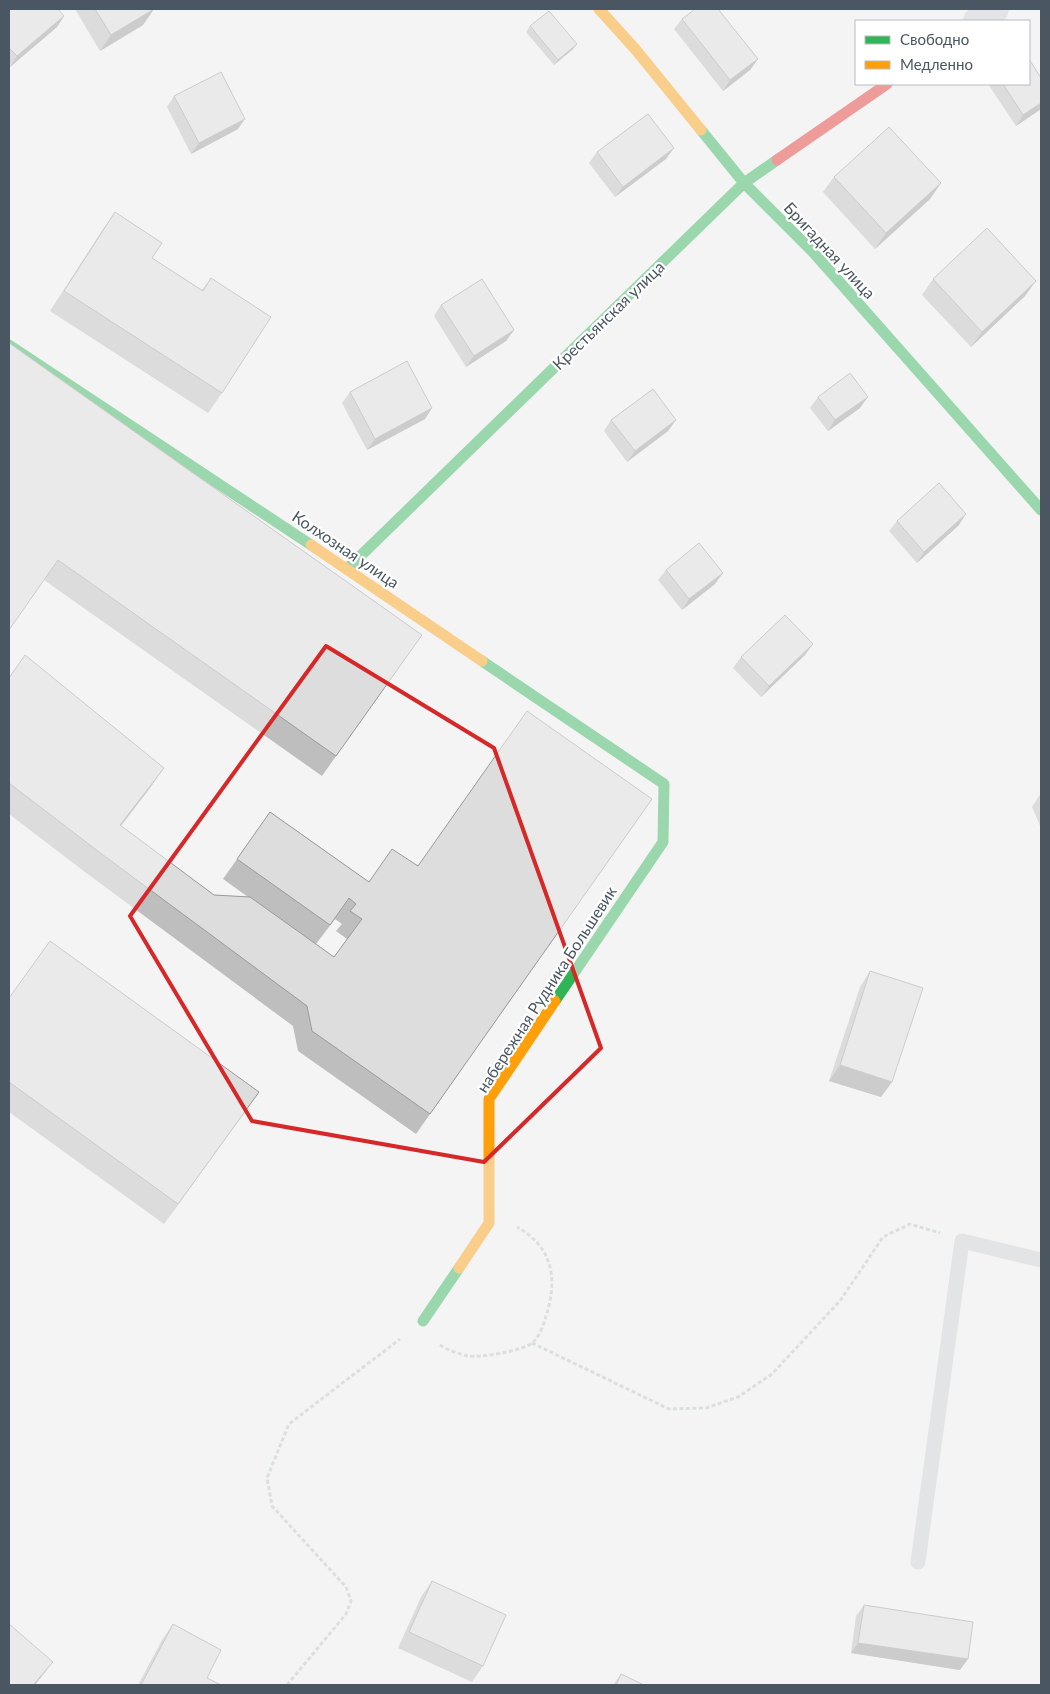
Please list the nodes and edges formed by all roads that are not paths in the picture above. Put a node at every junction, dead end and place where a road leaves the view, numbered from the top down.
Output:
1 (599, 9) edge
2 (996, 9) edge
3 (979, 20) edge
4 (886, 85) edge
5 (744, 183) junction
6 (9, 345) edge
7 (1041, 510) edge
8 (347, 569) junction
9 (664, 784) joint
10 (1041, 1260) edge
11 (423, 1321) road end
12 (918, 1562) dead end

1 - 5 street, Бригадная улица
2 - 3 street
4 - 5 street, Крестьянская улица
5 - 7 street, Бригадная улица
5 - 8 street, Крестьянская улица
6 - 8 street, Колхозная улица
8 - 9 street, Колхозная улица
9 - 11 street, набережная Рудника Большевик
10 - 12 lane

